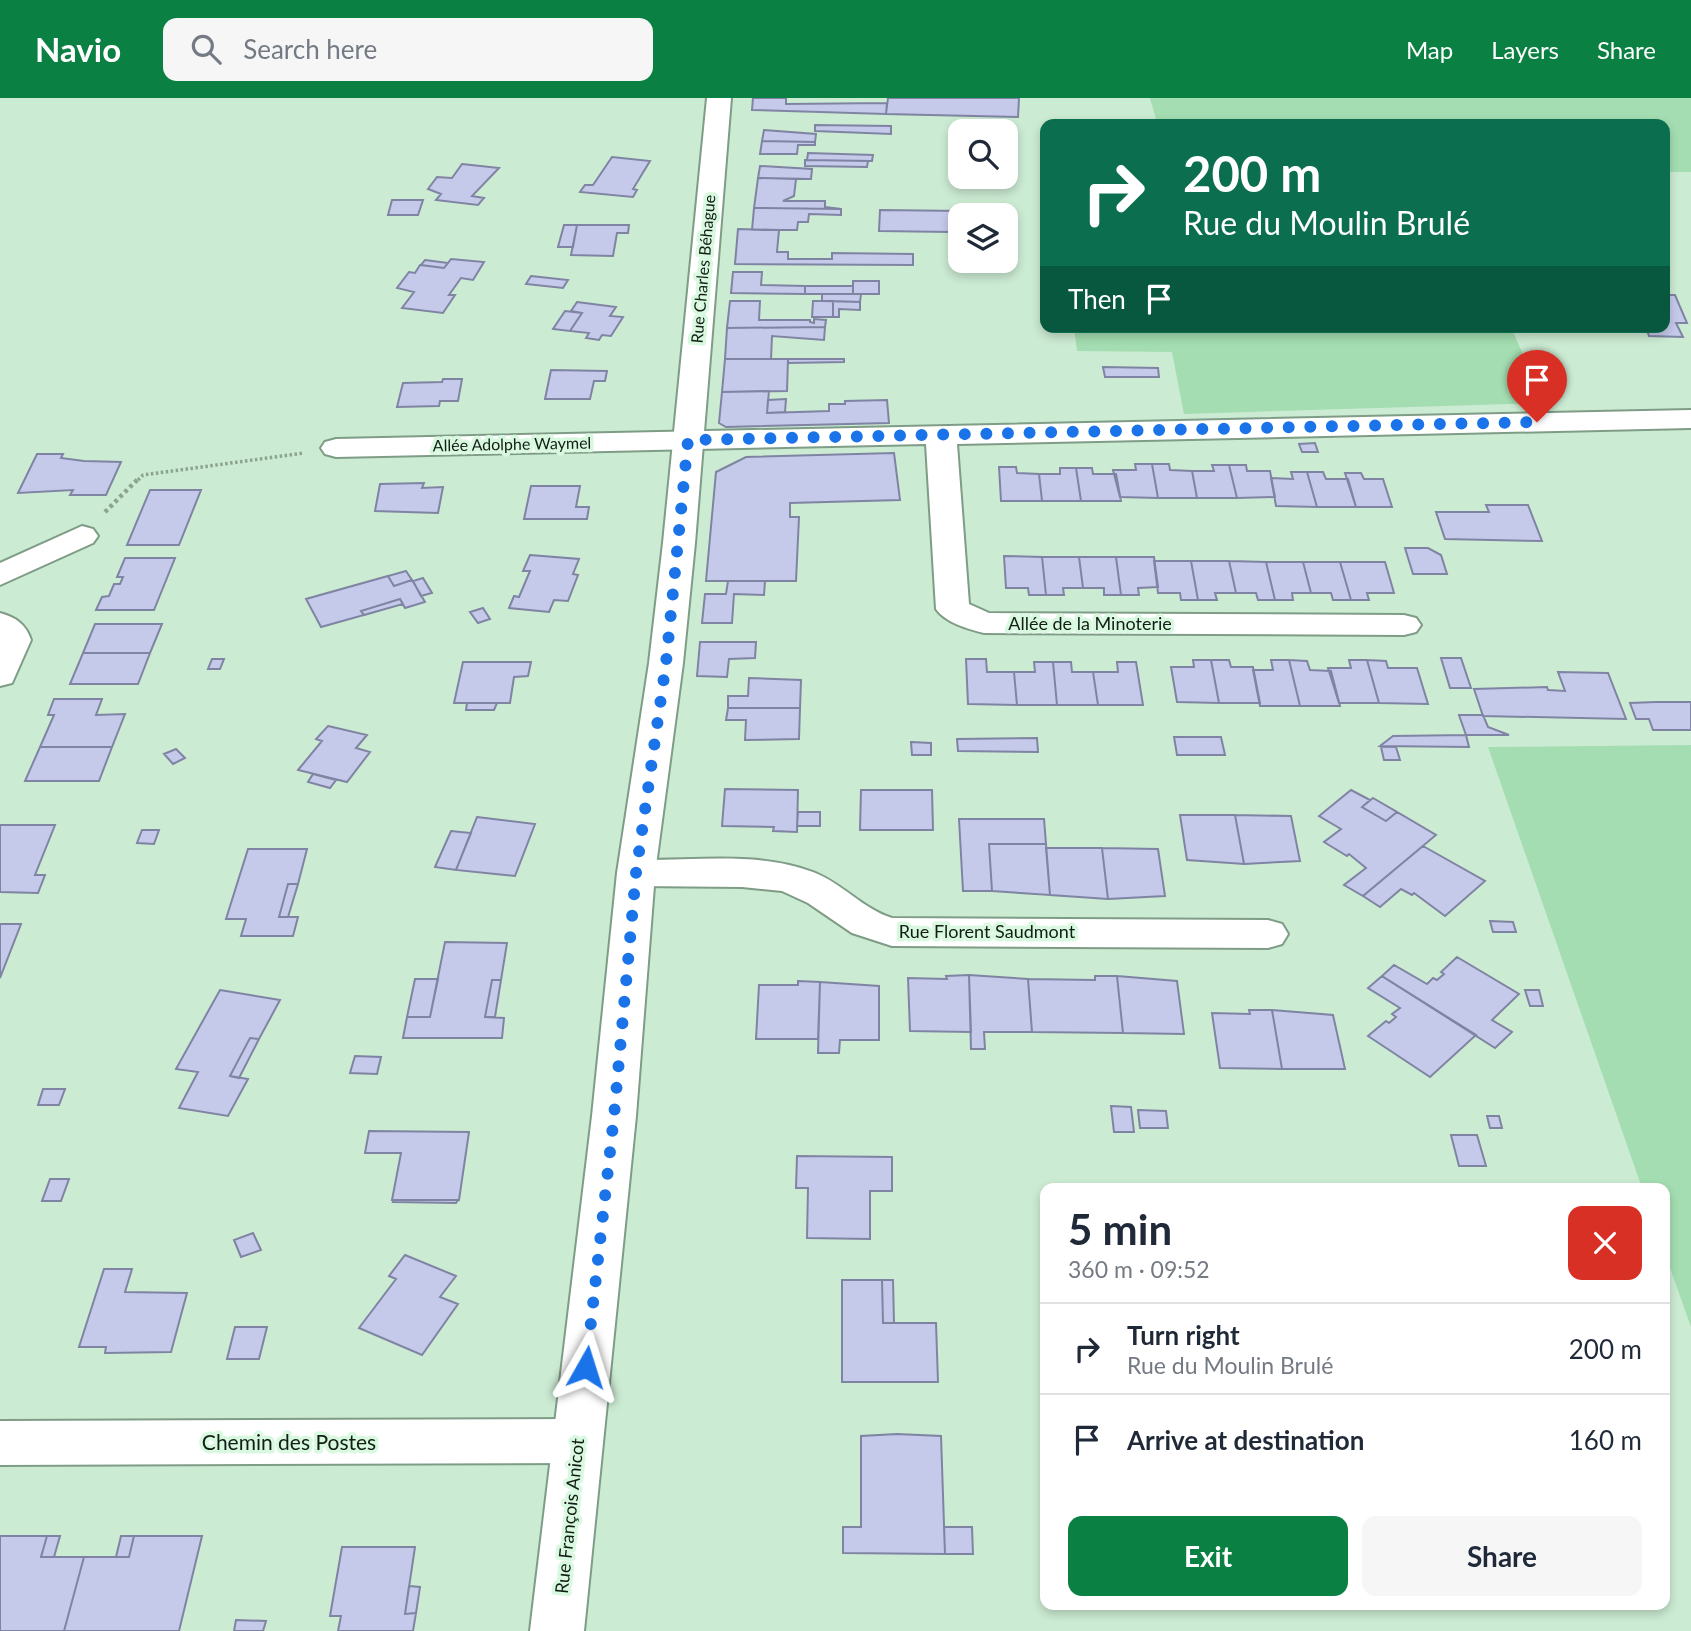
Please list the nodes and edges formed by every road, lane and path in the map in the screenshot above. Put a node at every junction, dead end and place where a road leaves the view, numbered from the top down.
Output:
1 (719, 98) edge
2 (1691, 419) edge
3 (941, 436) junction
4 (688, 440) junction
5 (336, 448) joint
6 (82, 536) joint
7 (0, 575) edge
8 (0, 623) edge
9 (1404, 625) dead end
10 (0, 675) edge
11 (636, 873) junction
12 (1268, 934) dead end
13 (578, 1441) junction
14 (0, 1443) edge
15 (557, 1631) edge

1 - 4 street, Rue Charles Béhague
2 - 3 street, Allée Adolphe Waymel
3 - 4 street, Allée Adolphe Waymel
3 - 9 street, Allée de la Minoterie
4 - 5 street, Allée Adolphe Waymel
4 - 11 street, Rue François Anicot
5 - 6 path
6 - 7 street
8 - 10 street
11 - 12 street, Rue Florent Saudmont
11 - 13 street, Rue François Anicot
13 - 14 street, Chemin des Postes
13 - 15 street, Rue François Anicot

